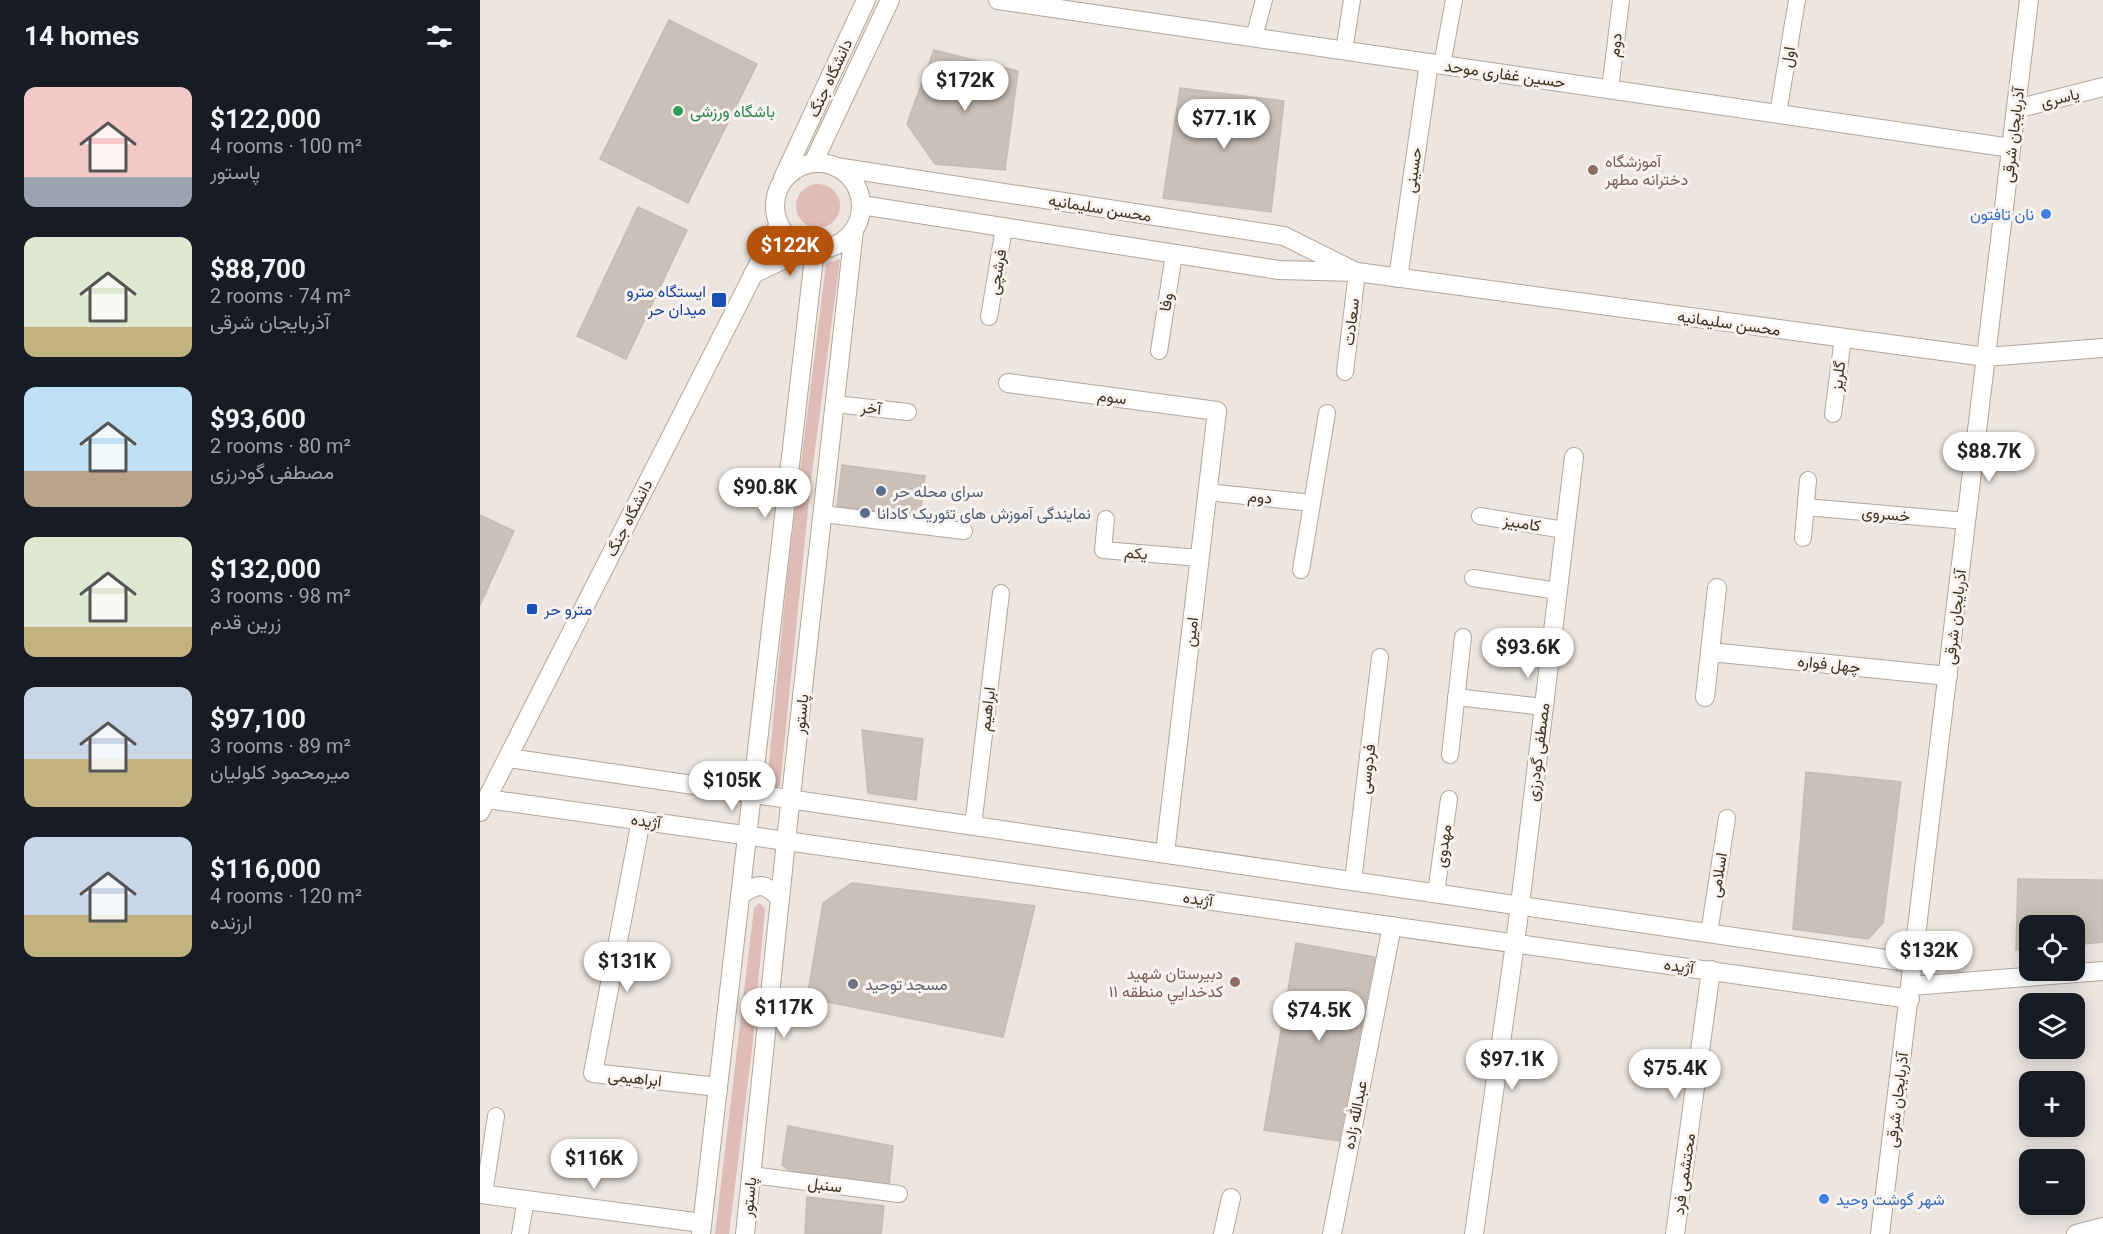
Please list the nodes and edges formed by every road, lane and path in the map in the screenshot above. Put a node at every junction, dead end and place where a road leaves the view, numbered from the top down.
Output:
1 (866, 0) edge
2 (891, 0) edge
3 (998, 0) edge
4 (1264, 0) edge
5 (1352, 0) edge
6 (1454, 0) edge
7 (1621, 0) edge
8 (1797, 0) edge
9 (2029, 0) edge
10 (1254, 37) junction
11 (1344, 51) junction
12 (1436, 64) junction
13 (2103, 87) edge
14 (1610, 90) junction
15 (2016, 109) junction
16 (1778, 114) junction
17 (2011, 148) junction
18 (813, 164) junction
19 (836, 167) junction
20 (779, 188) junction
21 (861, 206) junction
22 (779, 224) junction
23 (1005, 228) junction
24 (854, 230) junction
25 (811, 249) junction
26 (1174, 254) junction
27 (1356, 272) junction
28 (753, 274) junction
29 (1398, 278) junction
30 (989, 317) dead end
31 (1843, 338) junction
32 (2103, 348) edge
33 (1159, 351) dead end
34 (1986, 357) junction
35 (1345, 372) dead end
36 (1008, 383) dead end
37 (835, 404) junction
38 (1217, 411) joint
39 (908, 412) dead end
40 (1327, 413) dead end
41 (1833, 414) dead end
42 (1574, 456) dead end
43 (1808, 480) dead end
44 (1207, 492) junction
45 (1312, 503) junction
46 (1806, 507) junction
47 (823, 514) junction
48 (1480, 516) dead end
49 (1106, 519) dead end
50 (1966, 521) junction
51 (1564, 530) junction
52 (964, 531) dead end
53 (1803, 538) dead end
54 (1199, 558) junction
55 (1301, 570) dead end
56 (1473, 578) dead end
57 (1717, 588) dead end
58 (1558, 591) junction
59 (1001, 593) dead end
60 (1463, 637) dead end
61 (1710, 652) junction
62 (1380, 657) dead end
63 (1948, 676) junction
64 (1456, 697) junction
65 (1705, 697) dead end
66 (1543, 707) junction
67 (1450, 755) dead end
68 (507, 758) junction
69 (752, 793) junction
70 (792, 799) junction
71 (1449, 799) dead end
72 (483, 806) edge
73 (1727, 818) dead end
74 (641, 820) junction
75 (973, 825) junction
76 (747, 835) junction
77 (786, 841) junction
78 (1165, 853) junction
79 (1353, 881) junction
80 (1436, 893) junction
81 (740, 896) junction
82 (780, 898) junction
83 (1520, 905) junction
84 (1392, 926) junction
85 (1709, 933) junction
86 (1515, 943) junction
87 (1913, 963) junction
88 (1711, 970) junction
89 (2103, 970) edge
90 (1910, 992) junction
91 (718, 1087) junction
92 (496, 1116) dead end
93 (752, 1175) junction
94 (482, 1194) edge
95 (899, 1194) dead end
96 (1231, 1198) dead end
97 (526, 1199) junction
98 (2103, 1227) edge
99 (702, 1228) edge
100 (520, 1234) edge
101 (745, 1234) edge
102 (1223, 1234) edge
103 (1332, 1234) edge
104 (1474, 1234) edge
105 (1675, 1234) edge
106 (1880, 1234) edge
107 (2076, 1234) edge

1 - 20 main road, دانشگاه جنگ
2 - 18 main road, دانشگاه جنگ
3 - 10 main road, حسین غفاری موحد
4 - 10 lane
5 - 11 lane
6 - 12 lane
7 - 14 lane, دوم
8 - 16 lane, اول
9 - 15 main road, آذربایجان شرقی
10 - 11 main road, حسین غفاری موحد
11 - 12 main road, حسین غفاری موحد
12 - 14 main road, حسین غفاری موحد
12 - 29 main road, حسینی
13 - 15 main road, یاسری
14 - 16 main road, حسین غفاری موحد
15 - 17 main road, آذربایجان شرقی
16 - 17 main road, حسین غفاری موحد
17 - 34 main road, آذربایجان شرقی
18 - 19 main road
18 - 20 main road
19 - 21 main road
19 - 27 main road, محسن سلیمانیه
20 - 22 main road
21 - 23 main road, محسن سلیمانیه
21 - 24 main road
22 - 25 main road
22 - 28 main road, دانشگاه جنگ
23 - 26 main road, محسن سلیمانیه
23 - 30 lane, فرشچی
24 - 25 main road
24 - 37 main road, پاستور
25 - 28 main road
25 - 69 main road
26 - 27 main road, محسن سلیمانیه
26 - 33 lane, وفا
27 - 29 main road, محسن سلیمانیه
27 - 35 lane, سعادت
28 - 68 main road, دانشگاه جنگ
29 - 31 main road, محسن سلیمانیه
31 - 34 main road, محسن سلیمانیه
31 - 41 lane, گلریز
32 - 34 main road, محسن سلیمانیه
34 - 50 main road, آذربایجان شرقی
36 - 38 main road, سوم
37 - 39 lane, آخر
37 - 47 main road, پاستور
38 - 44 main road, امین
40 - 45 lane
42 - 51 main road, مصطفی گودرزی
43 - 46 lane
44 - 45 lane, دوم
44 - 54 main road, امین
45 - 55 lane
46 - 50 lane, خسروی
46 - 53 lane
47 - 52 lane
47 - 70 main road, پاستور
48 - 51 lane, کامبیز
49 - 54 lane, یکم
50 - 63 main road, آذربایجان شرقی
51 - 58 main road, مصطفی گودرزی
54 - 78 main road, امین
56 - 58 lane
57 - 61 main road
58 - 66 main road, مصطفی گودرزی
59 - 75 lane, ابراهیم
60 - 64 lane
61 - 63 main road, چهل فواره
61 - 65 main road
62 - 79 lane, فردوسی
63 - 87 main road, آذربایجان شرقی
64 - 66 lane
64 - 67 lane
66 - 83 main road, مصطفی گودرزی
68 - 69 main road
68 - 72 main road, دانشگاه جنگ
69 - 70 main road
69 - 76 main road
70 - 75 main road
70 - 77 main road, پاستور
71 - 80 lane, مهدوی
72 - 74 main road, آژیده
73 - 85 lane, اسلامی
74 - 76 main road, آژیده
74 - 91 main road, ابراهیمی
75 - 78 main road
76 - 77 main road, آژیده
76 - 81 main road
77 - 82 main road, پاستور
77 - 84 main road, آژیده
78 - 79 main road
79 - 80 main road
80 - 83 main road
81 - 82 main road
81 - 91 main road
82 - 93 main road, پاستور
83 - 85 main road
83 - 86 main road, مصطفی گودرزی
84 - 86 main road, آژیده
84 - 103 main road, عبدالله زاده
85 - 87 main road
86 - 88 main road, آژیده
86 - 104 main road, مصطفی گودرزی
87 - 90 main road, آذربایجان شرقی
88 - 90 main road, آژیده
88 - 105 main road, محتشمی فرد
89 - 90 main road, آژیده
90 - 106 main road, آذربایجان شرقی
91 - 99 main road
92 - 94 lane
93 - 95 lane, سنبل
93 - 101 main road, پاستور
94 - 97 main road
96 - 102 main road
97 - 99 main road
97 - 100 lane
98 - 107 main road

